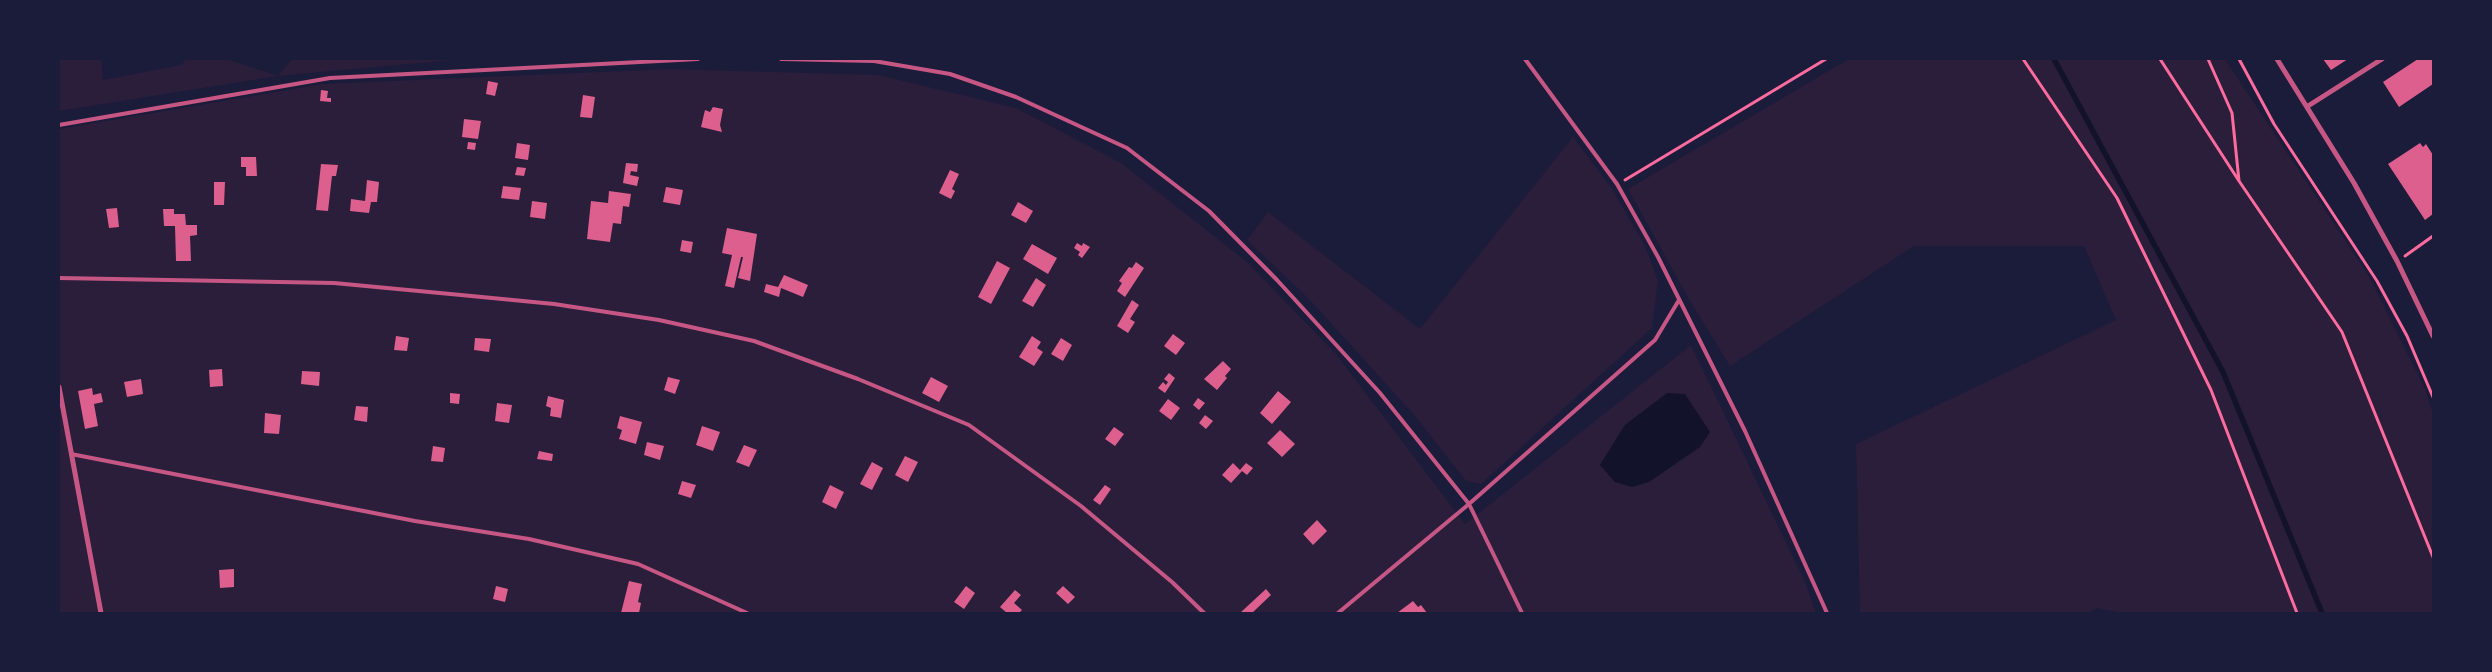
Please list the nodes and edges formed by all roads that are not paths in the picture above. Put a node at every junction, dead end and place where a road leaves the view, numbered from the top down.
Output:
1 (698, 59) edge
2 (782, 59) edge
3 (1525, 59) edge
4 (2277, 59) edge
5 (2382, 59) edge
6 (2308, 106) junction
7 (59, 125) edge
8 (59, 278) edge
9 (1679, 300) junction
10 (2433, 336) edge
11 (59, 387) edge
12 (71, 454) junction
13 (1469, 504) junction
14 (101, 613) edge
15 (748, 613) edge
16 (1204, 613) edge
17 (1338, 613) edge
18 (1522, 613) edge
19 (1827, 613) edge

1 - 7 lane
2 - 13 lane
3 - 9 lane
4 - 6 street
5 - 6 street
6 - 10 street
8 - 16 lane
9 - 13 lane
9 - 19 lane
11 - 12 street
12 - 14 street
12 - 15 lane
13 - 17 lane
13 - 18 lane

